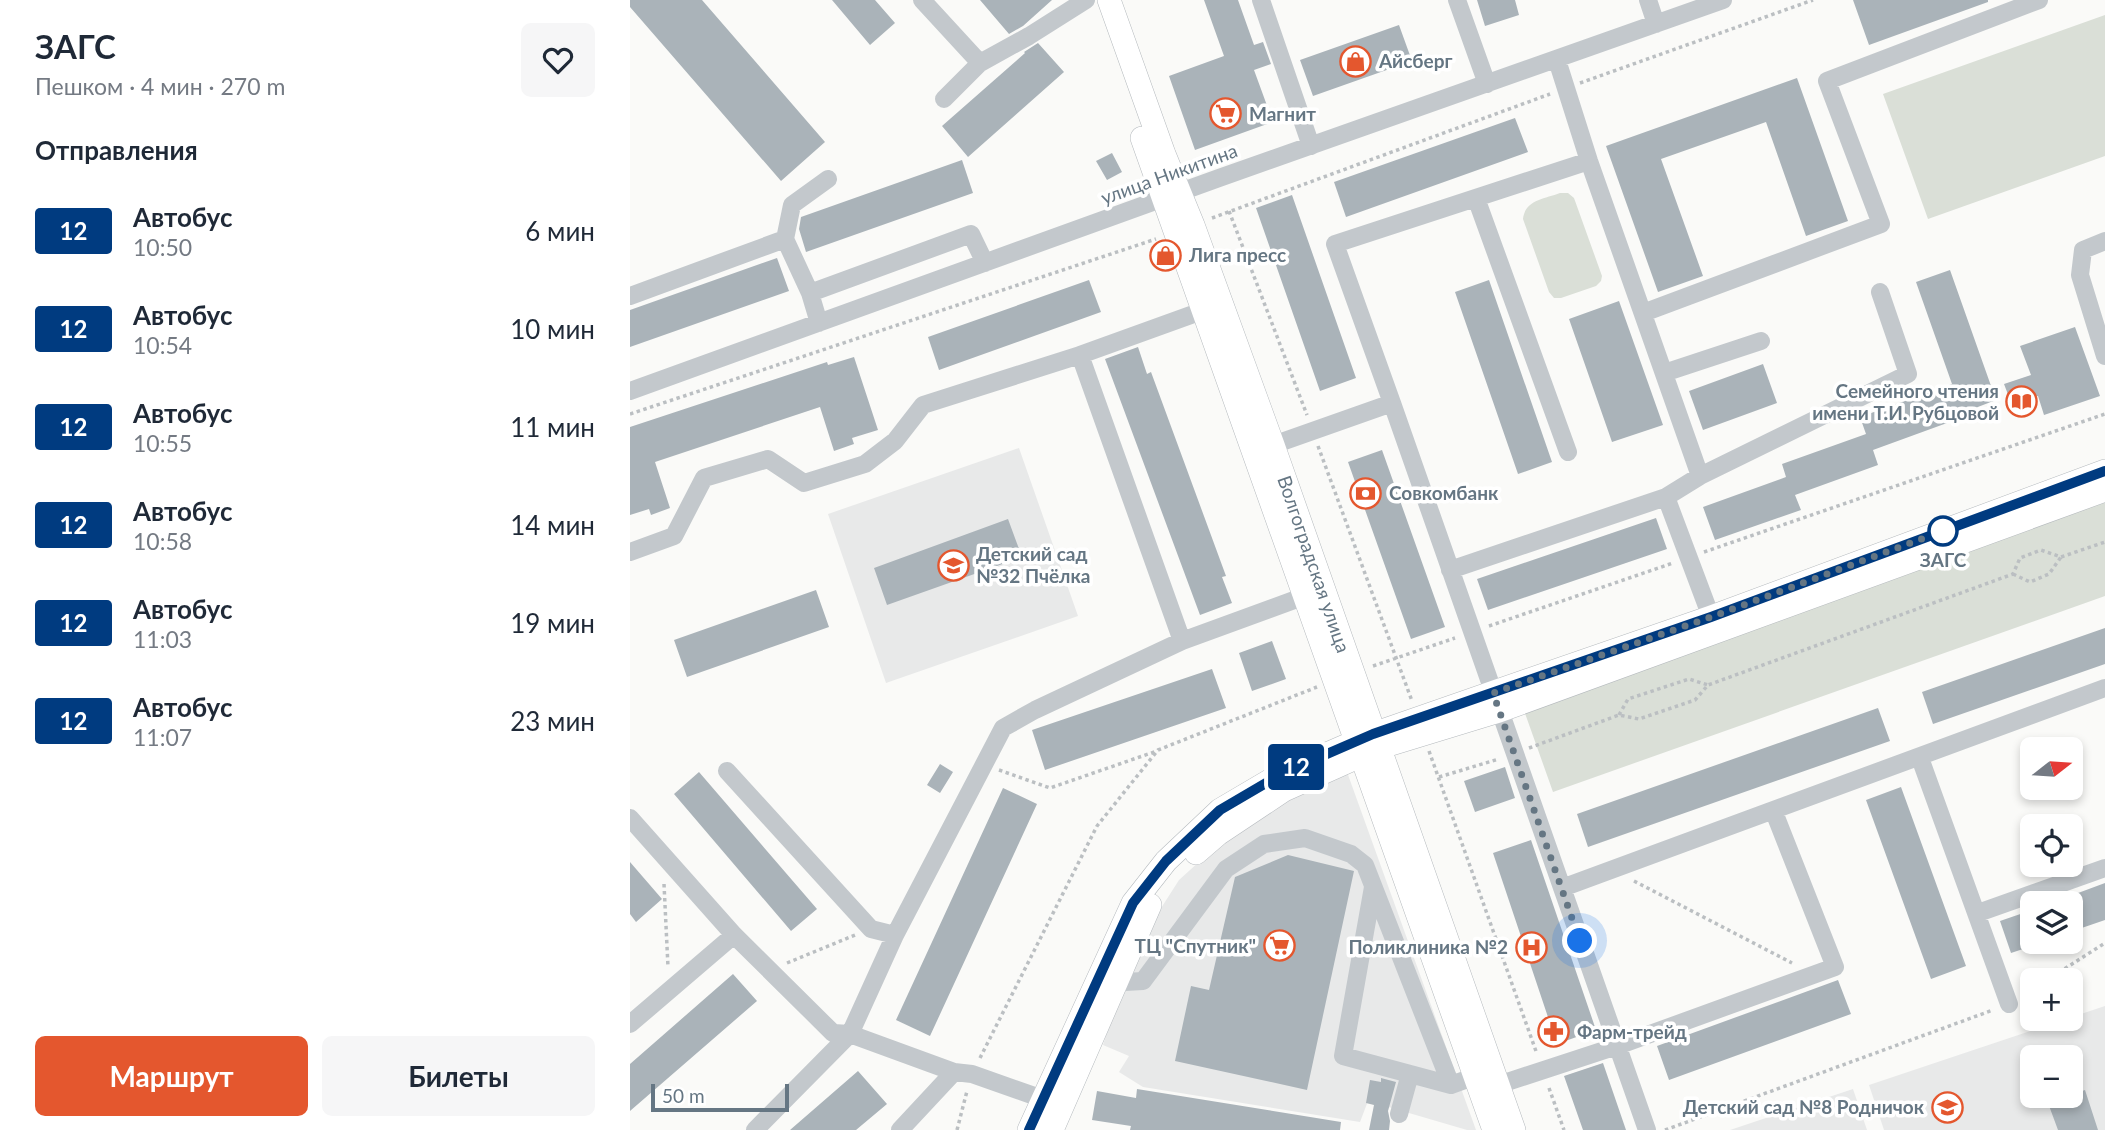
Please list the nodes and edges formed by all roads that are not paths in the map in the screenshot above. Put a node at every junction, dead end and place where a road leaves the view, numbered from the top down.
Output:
1 (922, 0) edge
2 (1086, 0) edge
3 (1093, 0) edge
4 (1109, 0) edge
5 (1261, 0) edge
6 (1457, 0) edge
7 (1648, 0) edge
8 (1723, 0) edge
9 (2039, 0) edge
10 (1656, 24) junction
11 (1557, 60) junction
12 (980, 63) junction
13 (1488, 84) junction
14 (944, 99) dead end
15 (1311, 146) junction
16 (1589, 161) junction
17 (828, 179) dead end
18 (1171, 196) junction
19 (1476, 198) junction
20 (785, 239) junction
21 (2105, 240) edge
22 (985, 263) junction
23 (1880, 292) dead end
24 (810, 293) junction
25 (630, 296) edge
26 (1212, 308) junction
27 (1643, 313) junction
28 (819, 323) junction
29 (1760, 341) dead end
30 (1080, 355) junction
31 (2105, 356) edge
32 (1664, 373) junction
33 (630, 391) edge
34 (1392, 403) junction
35 (1273, 445) junction
36 (1568, 452) dead end
37 (2105, 471) edge
38 (1700, 476) junction
39 (2105, 490) edge
40 (1666, 497) junction
41 (630, 552) edge
42 (1450, 570) junction
43 (1314, 593) junction
44 (1711, 617) junction
45 (1182, 641) junction
46 (2105, 688) edge
47 (1496, 702) junction
48 (1367, 745) junction
49 (1920, 758) junction
50 (727, 771) dead end
51 (1774, 812) junction
52 (630, 818) edge
53 (2105, 868) edge
54 (1374, 885) junction
55 (1562, 888) junction
56 (1978, 913) junction
57 (895, 934) junction
58 (734, 935) junction
59 (1106, 983) junction
60 (2009, 1004) road end
61 (630, 1024) edge
62 (850, 1034) junction
63 (1617, 1046) junction
64 (963, 1073) junction
65 (1410, 1074) junction
66 (1489, 1077) junction
67 (1451, 1085) junction
68 (1043, 1098) junction
69 (1399, 1114) dead end
70 (755, 1130) edge
71 (900, 1130) edge
72 (1029, 1130) edge
73 (1052, 1130) edge
74 (1494, 1130) edge
75 (1514, 1130) edge
76 (1647, 1130) edge

1 - 12 street
2 - 12 street
3 - 18 main road
4 - 18 main road, Волгоградская улица
5 - 15 street
6 - 13 street
7 - 10 street
8 - 10 street, улица Никитина
9 - 27 street
10 - 11 street, улица Никитина
11 - 13 street, улица Никитина
11 - 16 street
12 - 14 street
13 - 15 street, улица Никитина
15 - 18 street, улица Никитина
16 - 19 street
16 - 27 street
17 - 20 street
18 - 22 street, улица Никитина
18 - 26 main road, Волгоградская улица
19 - 34 street
19 - 36 street
20 - 24 street
20 - 25 street
21 - 31 street
22 - 24 street
22 - 28 street, улица Никитина
23 - 38 street
24 - 28 street
26 - 30 street
26 - 35 main road, Волгоградская улица
26 - 43 main road
27 - 32 street
28 - 33 street, улица Никитина
29 - 32 street
30 - 41 street
30 - 45 street
32 - 38 street
34 - 35 street
34 - 42 street
35 - 43 main road, Волгоградская улица
37 - 44 main road
38 - 40 street
39 - 47 main road
40 - 42 street
40 - 44 street
42 - 47 street
43 - 45 street
43 - 48 main road, Волгоградская улица
44 - 47 main road
45 - 57 street
46 - 49 street
47 - 48 main road
47 - 55 street
48 - 59 main road
48 - 66 main road, Волгоградская улица
49 - 51 street
49 - 56 street
50 - 57 street
51 - 55 street
51 - 63 street
52 - 58 street
53 - 56 street
54 - 59 street
54 - 65 street
54 - 67 street
55 - 63 street
56 - 60 street
57 - 62 street
58 - 61 street
58 - 62 street
59 - 68 main road
59 - 73 main road
62 - 64 street
62 - 70 street
63 - 66 street
63 - 76 street
64 - 68 street
64 - 71 street
65 - 67 street
65 - 69 street
66 - 67 street
66 - 74 main road
66 - 75 main road, Волгоградская улица
68 - 72 main road

